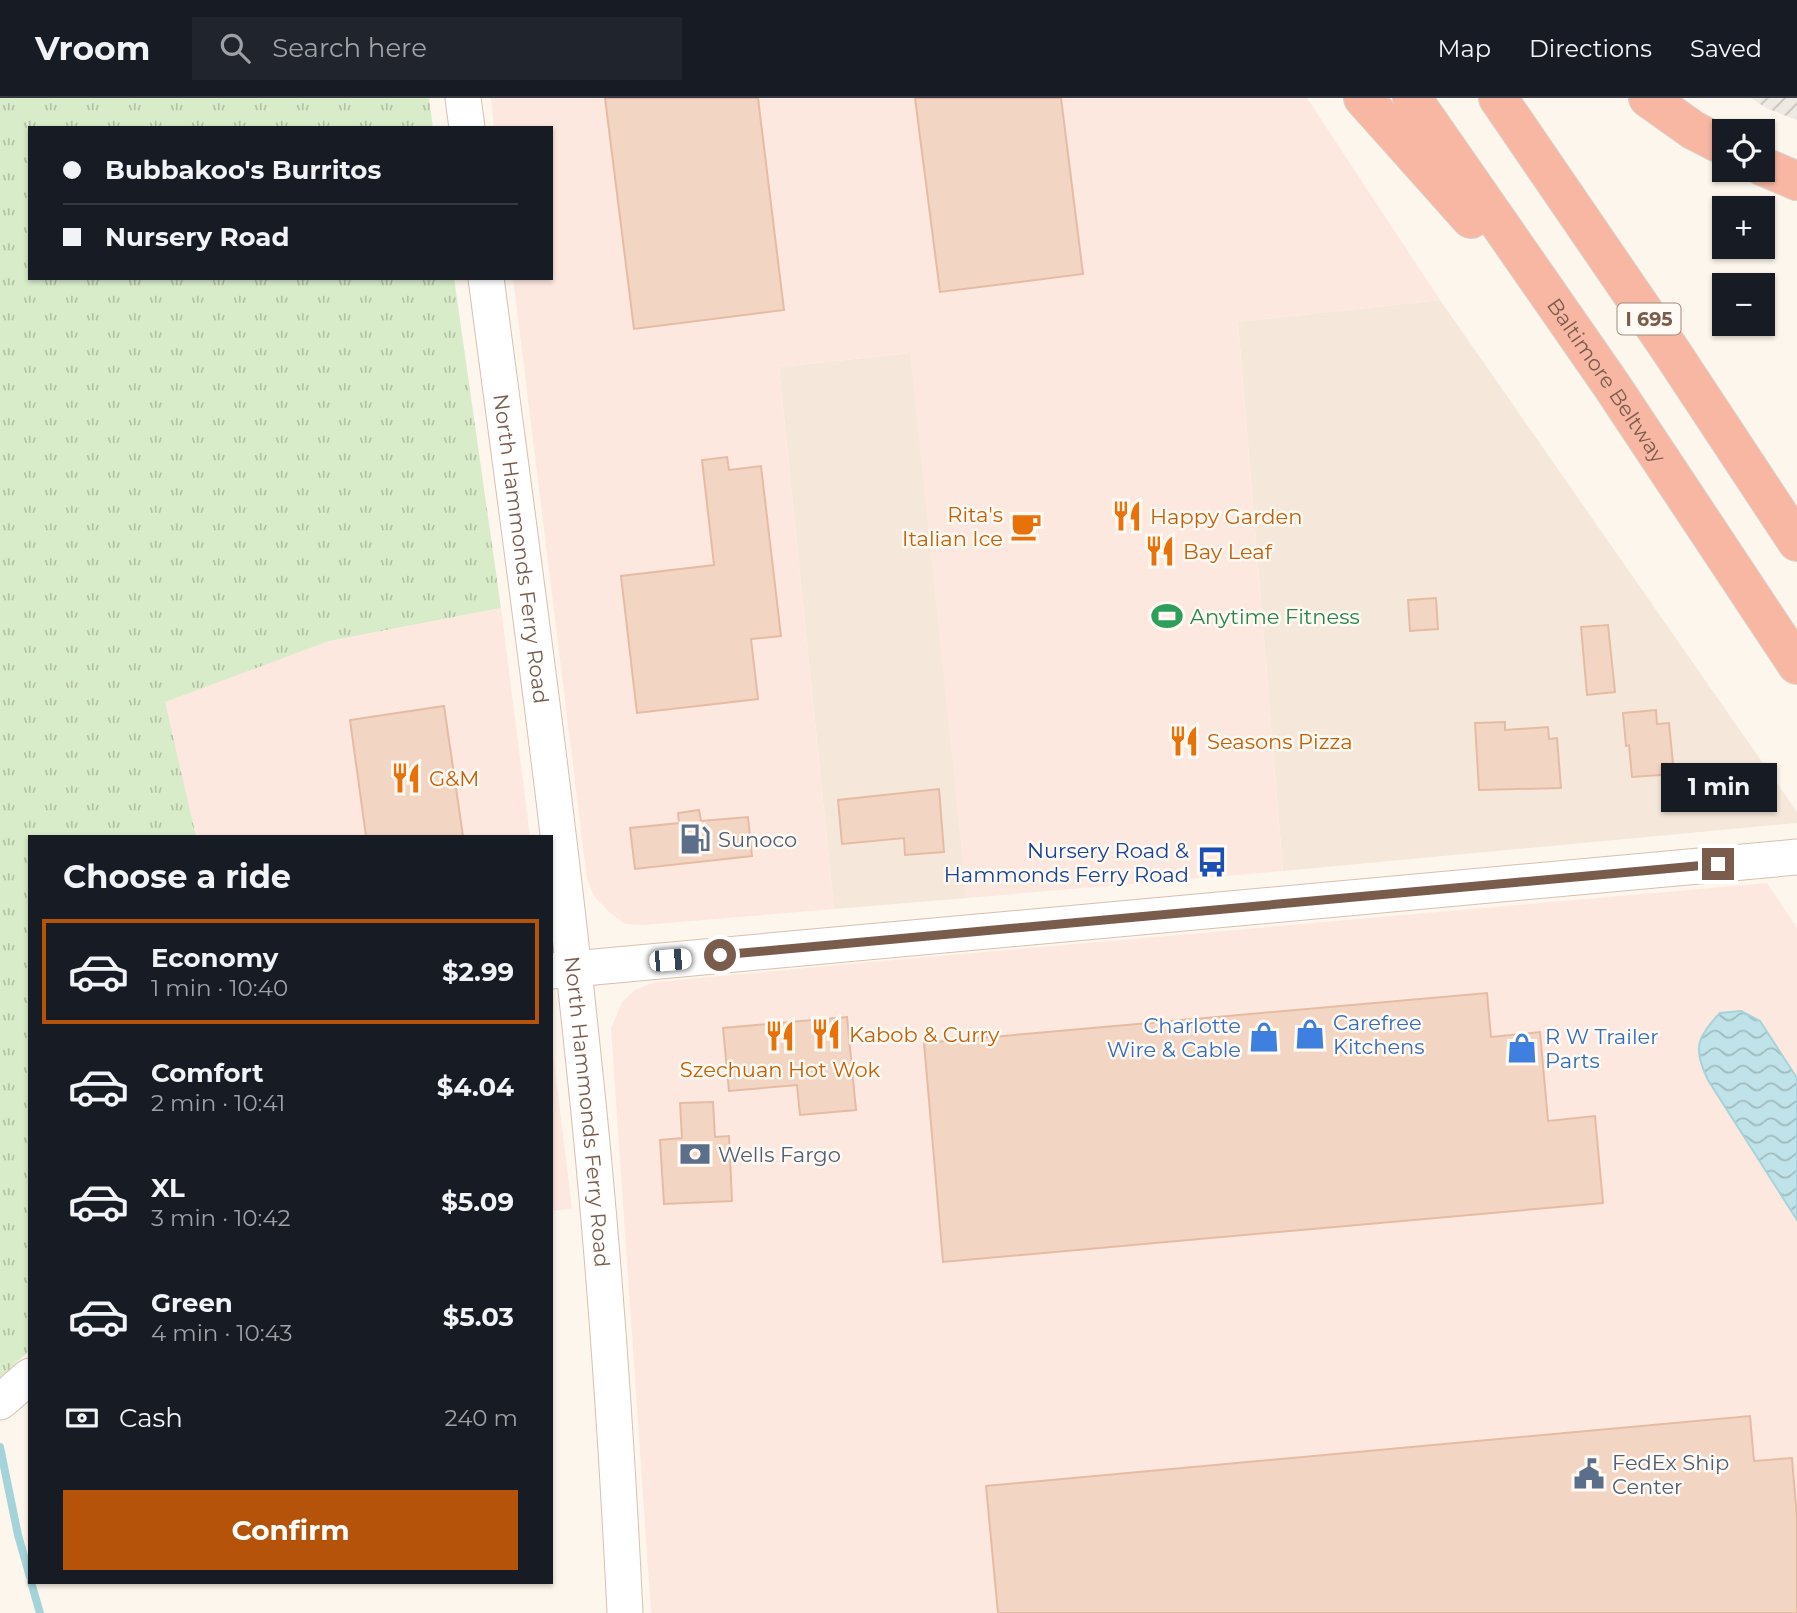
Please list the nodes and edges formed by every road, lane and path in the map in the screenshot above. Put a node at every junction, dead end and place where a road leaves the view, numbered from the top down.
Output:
1 (463, 98) edge
2 (1363, 98) edge
3 (1412, 98) edge
4 (1498, 98) edge
5 (1648, 98) edge
6 (467, 126) edge
7 (1712, 140) edge
8 (1775, 172) edge
9 (1797, 181) edge
10 (486, 280) edge
11 (1587, 349) junction
12 (1797, 542) edge
13 (1797, 665) edge
14 (1797, 857) edge
15 (562, 969) edge
16 (28, 1379) edge
17 (0, 1402) edge
18 (625, 1613) edge

1 - 6 main road
2 - 11 highway
3 - 11 highway, Baltimore Beltway
4 - 12 highway, I 695
5 - 7 highway
8 - 9 highway
10 - 15 main road, North Hammonds Ferry Road
11 - 13 highway, Baltimore Beltway
14 - 15 main road
15 - 18 main road, North Hammonds Ferry Road
16 - 17 main road

